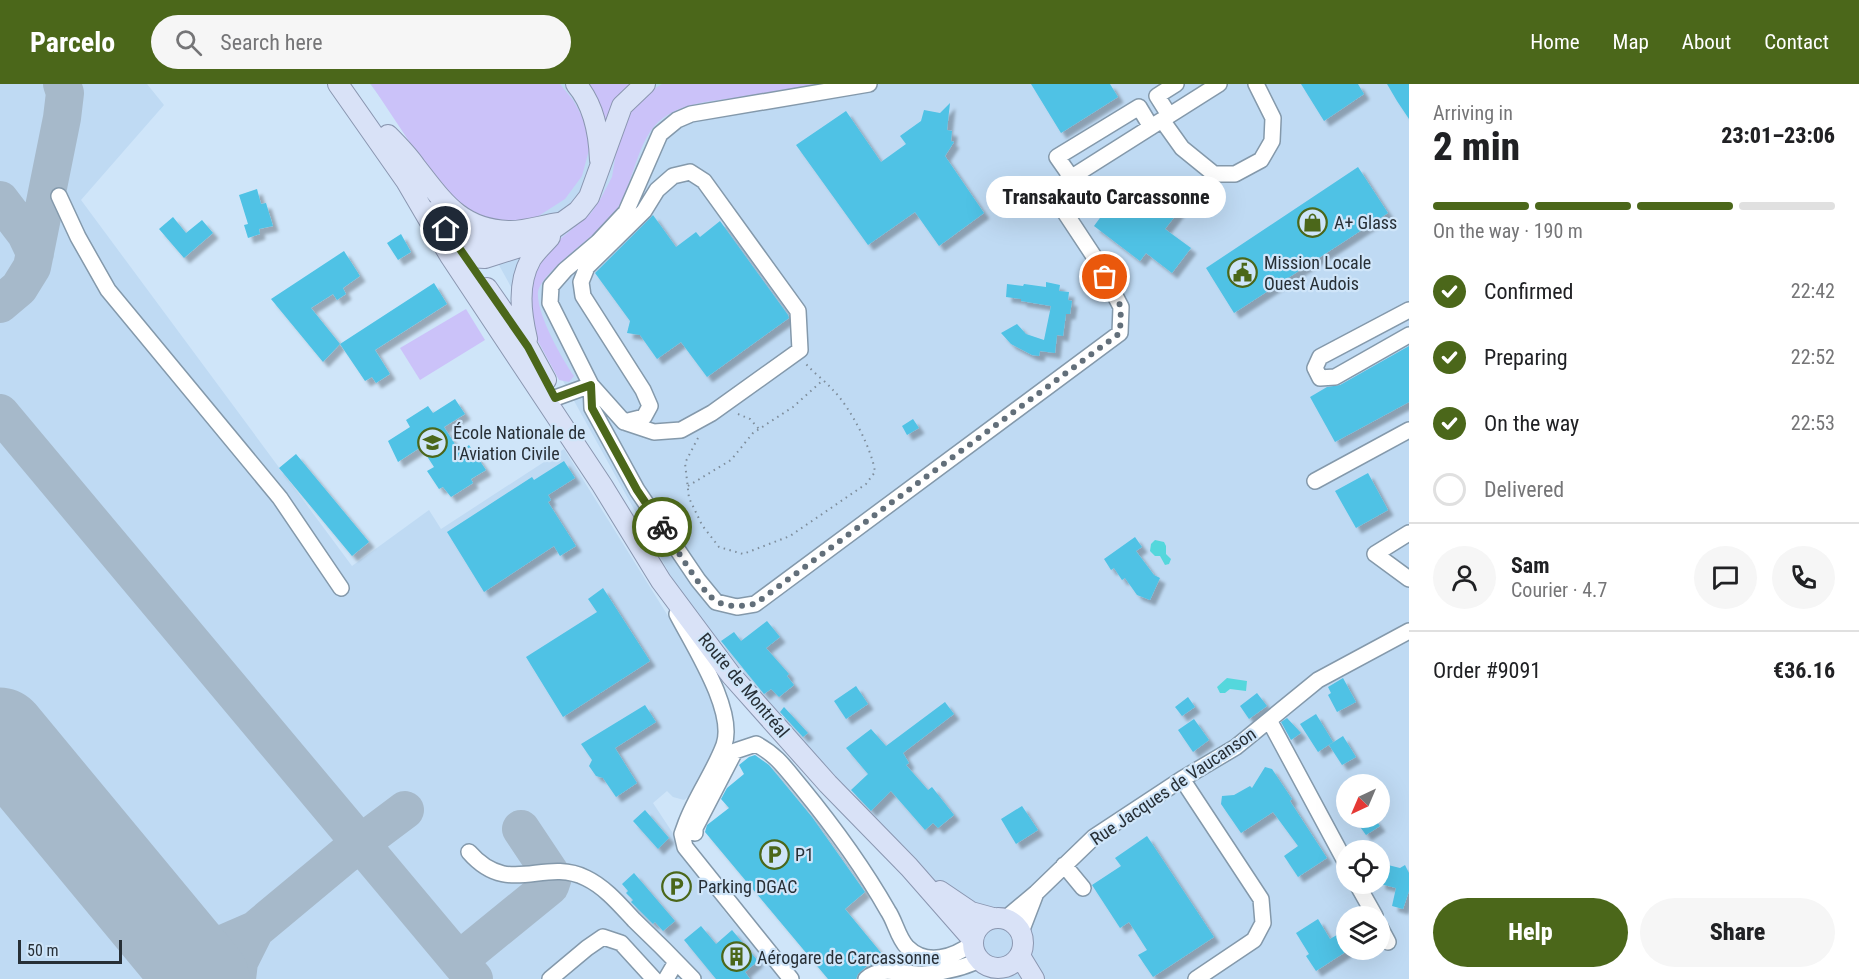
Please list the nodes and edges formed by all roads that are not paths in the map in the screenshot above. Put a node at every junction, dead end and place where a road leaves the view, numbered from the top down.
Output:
1 (576, 84) edge
2 (645, 84) edge
3 (869, 84) edge
4 (1176, 84) edge
5 (1219, 84) edge
6 (1257, 84) edge
7 (343, 85) edge
8 (1161, 120) junction
9 (388, 135) junction
10 (600, 172) junction
11 (1071, 177) junction
12 (406, 181) junction
13 (58, 196) dead end
14 (564, 222) junction
15 (446, 229) junction
16 (514, 247) junction
17 (458, 257) junction
18 (1409, 310) edge
19 (1409, 335) edge
20 (528, 347) junction
21 (591, 385) junction
22 (555, 398) junction
23 (624, 422) junction
24 (1409, 430) edge
25 (1315, 482) dead end
26 (602, 485) junction
27 (1409, 533) edge
28 (1409, 579) edge
29 (660, 581) junction
30 (342, 588) dead end
31 (1409, 631) edge
32 (1269, 720) junction
33 (721, 765) junction
34 (1182, 779) junction
35 (695, 833) dead end
36 (1336, 845) edge
37 (469, 852) dead end
38 (1064, 865) junction
39 (909, 867) junction
40 (1083, 888) dead end
41 (1036, 893) junction
42 (999, 918) junction
43 (1021, 932) junction
44 (975, 948) junction
45 (1020, 956) junction
46 (676, 962) junction
47 (1007, 974) edge
48 (919, 977) edge
49 (550, 979) edge
50 (654, 979) edge
51 (666, 979) edge
52 (693, 979) edge
53 (791, 979) edge
54 (866, 979) edge
55 (1034, 979) edge
56 (1196, 979) edge

1 - 10 main road
2 - 10 main road
3 - 21 street
4 - 8 street
5 - 8 street
6 - 8 street
7 - 9 main road, Route de Montréal
7 - 12 main road, Route de Montréal
8 - 11 street
8 - 11 street
9 - 14 main road
9 - 15 main road, Route de Montréal
10 - 14 main road
11 - 21 street
12 - 15 main road
12 - 17 main road, Route de Montréal
13 - 30 street
14 - 16 main road
14 - 20 main road
15 - 16 main road
15 - 17 main road, Route de Montréal
16 - 17 main road
17 - 20 main road, Route de Montréal
17 - 26 main road, Route de Montréal
18 - 19 street
20 - 22 main road, Route de Montréal
21 - 22 street
21 - 23 street
22 - 26 main road, Route de Montréal
23 - 23 street
24 - 25 street
26 - 29 main road, Route de Montréal
27 - 28 street
29 - 33 street
29 - 39 main road, Route de Montréal
31 - 32 street, Rue Jacques de Vaucanson
32 - 34 street, Rue Jacques de Vaucanson
32 - 36 street
33 - 35 street
33 - 44 street
33 - 53 street
34 - 38 street, Rue Jacques de Vaucanson
34 - 56 street
37 - 46 street
38 - 40 street
38 - 41 street, Rue Jacques de Vaucanson
39 - 42 main road, Route de Montréal
39 - 44 main road, Route de Montréal
41 - 42 street, Rue Jacques de Vaucanson
41 - 43 street, Rue Jacques de Vaucanson
42 - 43 main road
42 - 44 main road
43 - 45 main road
44 - 47 main road
44 - 48 street
45 - 47 main road
45 - 55 main road
46 - 51 street
46 - 52 street
48 - 54 street
49 - 50 street

